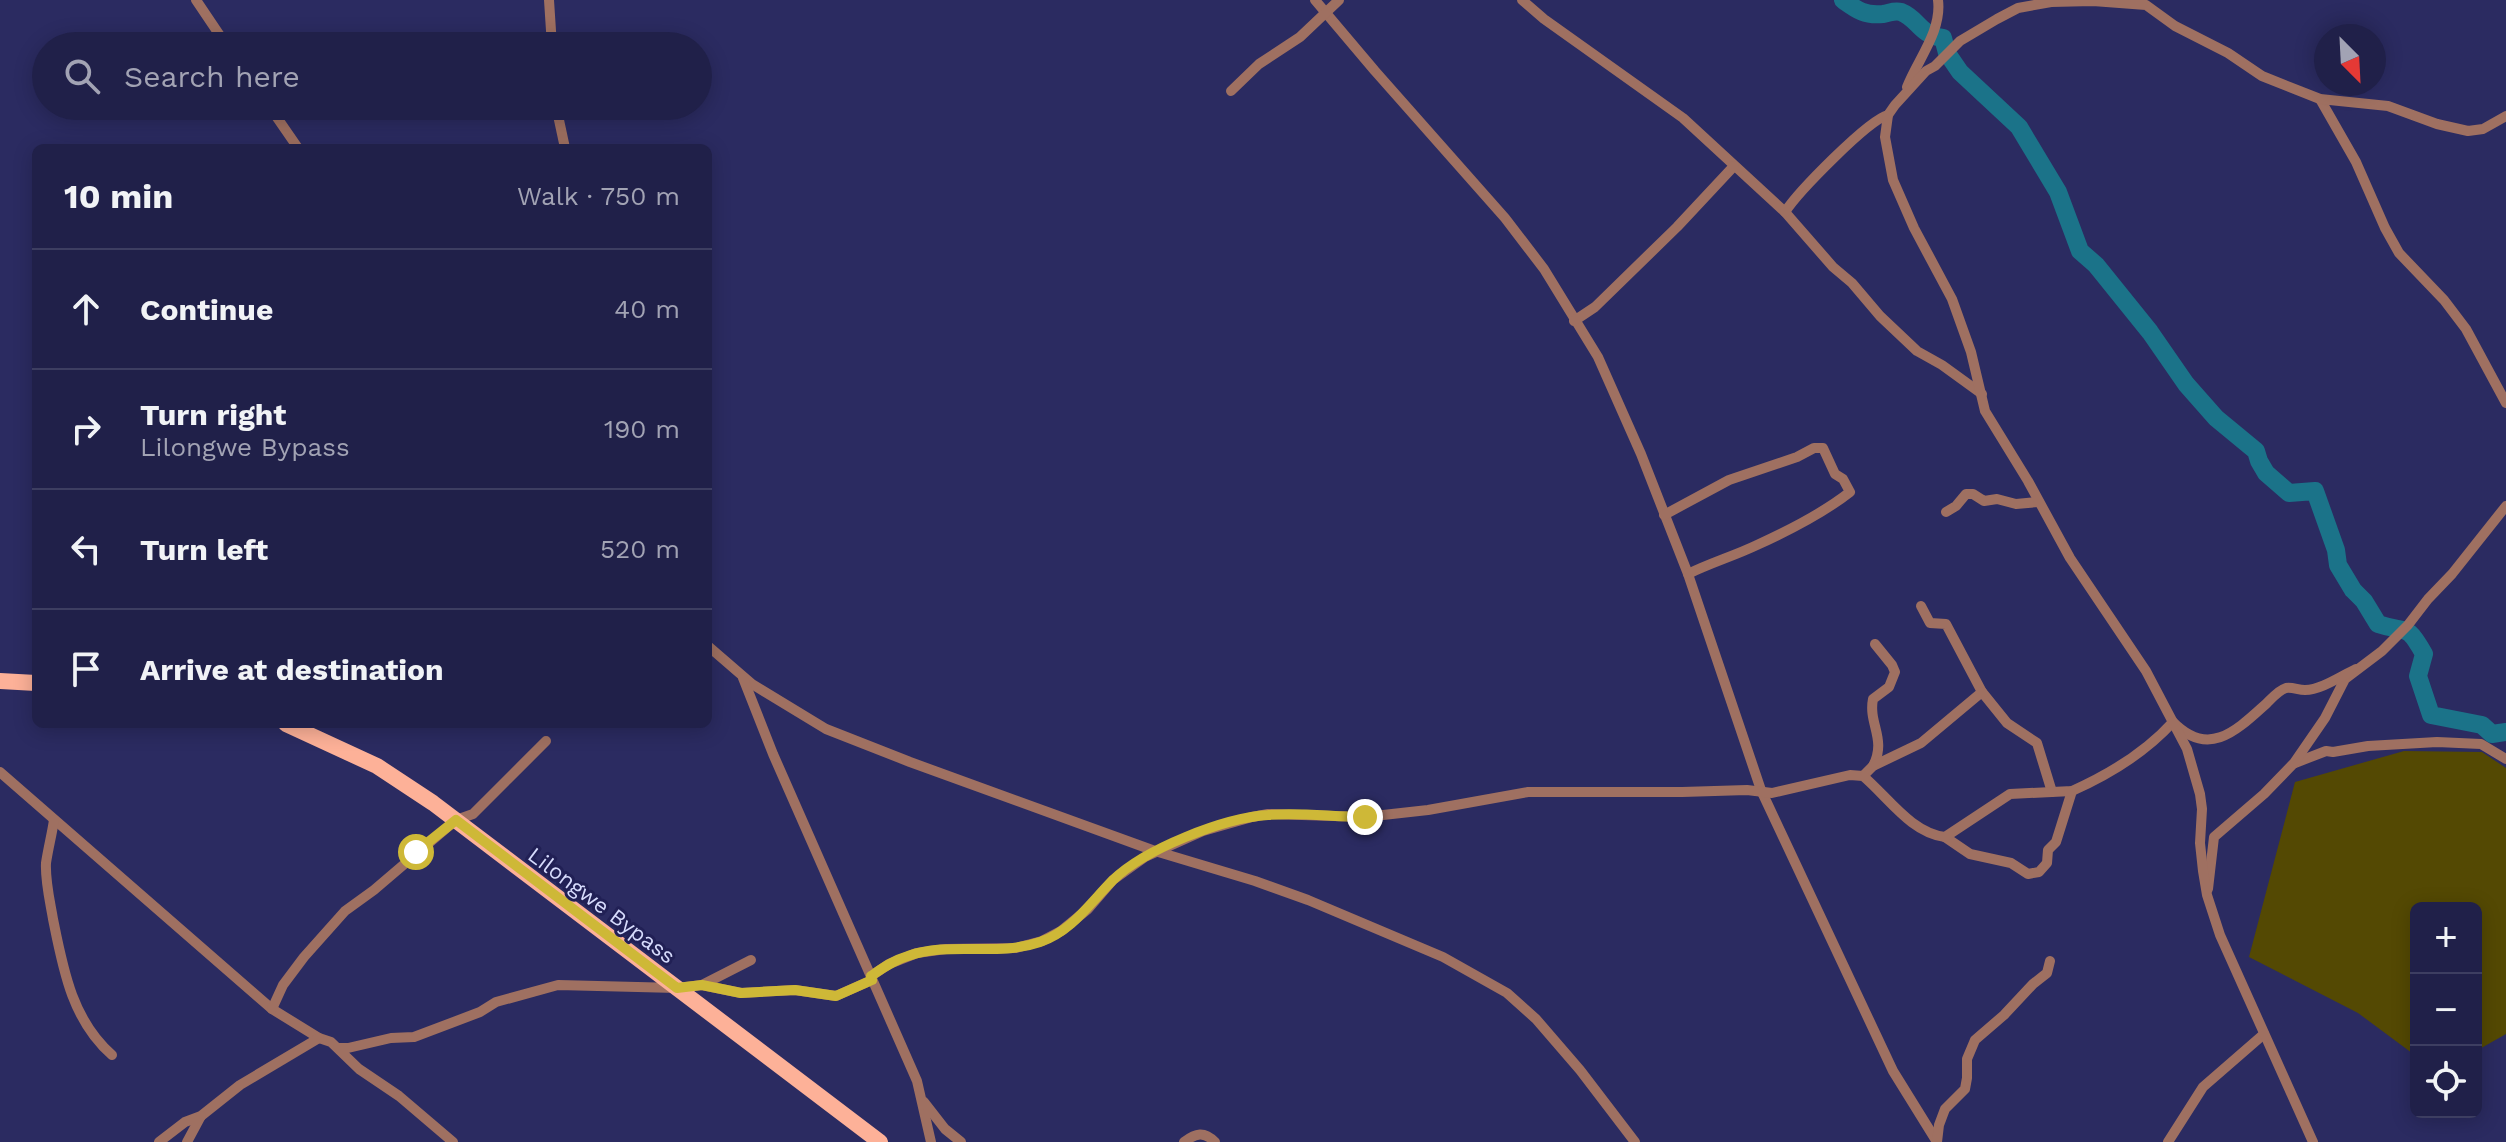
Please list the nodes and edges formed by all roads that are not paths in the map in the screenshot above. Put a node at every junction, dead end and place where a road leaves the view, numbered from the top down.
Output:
1 (196, 0) edge
2 (549, 0) edge
3 (1315, 0) edge
4 (1339, 0) edge
5 (1522, 0) edge
6 (1938, 0) edge
7 (2049, 1) edge
8 (2111, 1) edge
9 (1326, 11) junction
10 (218, 32) edge
11 (551, 32) edge
12 (1231, 91) dead end
13 (1904, 94) junction
14 (2320, 99) junction
15 (1888, 115) junction
16 (2506, 116) edge
17 (279, 120) edge
18 (559, 120) edge
19 (295, 144) edge
20 (564, 144) edge
21 (1734, 166) junction
22 (1785, 212) junction
23 (1574, 321) junction
24 (1982, 394) junction
25 (2506, 403) edge
26 (2038, 502) junction
27 (2506, 506) edge
28 (1946, 512) dead end
29 (1664, 515) junction
30 (1688, 574) junction
31 (1921, 606) dead end
32 (1875, 644) dead end
33 (712, 650) edge
34 (2356, 669) junction
35 (742, 676) junction
36 (0, 681) edge
37 (32, 683) edge
38 (1982, 692) junction
39 (2173, 722) junction
40 (295, 728) edge
41 (2317, 730) junction
42 (546, 741) dead end
43 (2326, 751) junction
44 (2506, 759) edge
45 (2294, 763) junction
46 (1873, 766) junction
47 (0, 772) edge
48 (1863, 776) junction
49 (1761, 790) junction
50 (2072, 791) junction
51 (2052, 792) junction
52 (54, 820) junction
53 (456, 820) junction
54 (1945, 837) junction
55 (1155, 851) junction
56 (2207, 895) junction
57 (751, 960) dead end
58 (2050, 961) dead end
59 (872, 978) junction
60 (702, 985) junction
61 (677, 988) junction
62 (272, 1009) junction
63 (2264, 1034) junction
64 (319, 1038) junction
65 (338, 1048) junction
66 (112, 1055) dead end
67 (921, 1098) junction
68 (201, 1116) junction
69 (159, 1142) edge
70 (187, 1142) edge
71 (453, 1142) edge
72 (880, 1142) edge
73 (931, 1142) edge
74 (961, 1142) edge
75 (1184, 1142) edge
76 (1215, 1142) edge
77 (1635, 1142) edge
78 (1937, 1142) edge
79 (2168, 1142) edge
80 (2313, 1142) edge

1 - 10 street
2 - 11 street
3 - 9 street
4 - 9 street
5 - 21 street
6 - 13 street
7 - 8 street
7 - 13 street
8 - 14 street
9 - 12 street
9 - 23 street
13 - 15 street
14 - 16 street
14 - 25 street
15 - 22 street
15 - 24 street
17 - 19 street
18 - 20 street
21 - 22 street
21 - 23 street
22 - 24 street
23 - 29 street
24 - 26 street
26 - 28 street
26 - 39 street
27 - 34 street
29 - 30 street
29 - 30 street
30 - 49 street
31 - 38 street
32 - 46 street
33 - 35 street
34 - 39 street
34 - 41 street
35 - 55 street
35 - 59 street
36 - 37 main road
38 - 46 street
38 - 51 street
39 - 50 street
39 - 56 street
40 - 53 main road, Lilongwe Bypass
41 - 43 street
41 - 45 street
42 - 53 street
43 - 44 street
43 - 45 street
45 - 56 street
46 - 48 street
47 - 52 street
48 - 49 street
48 - 54 street
49 - 55 street
49 - 78 street
50 - 51 street
50 - 54 street
51 - 54 street
52 - 62 street
52 - 66 street
53 - 61 main road, Lilongwe Bypass
53 - 62 street
55 - 59 street
55 - 77 street
56 - 63 street
57 - 60 street
58 - 78 street
59 - 60 street
59 - 67 street
60 - 61 street
61 - 65 street
61 - 72 main road, Lilongwe Bypass
62 - 64 street
63 - 79 street
63 - 80 street
64 - 65 street
64 - 68 street
65 - 71 street
67 - 73 street
67 - 74 street
68 - 69 street
68 - 70 street
75 - 76 street

